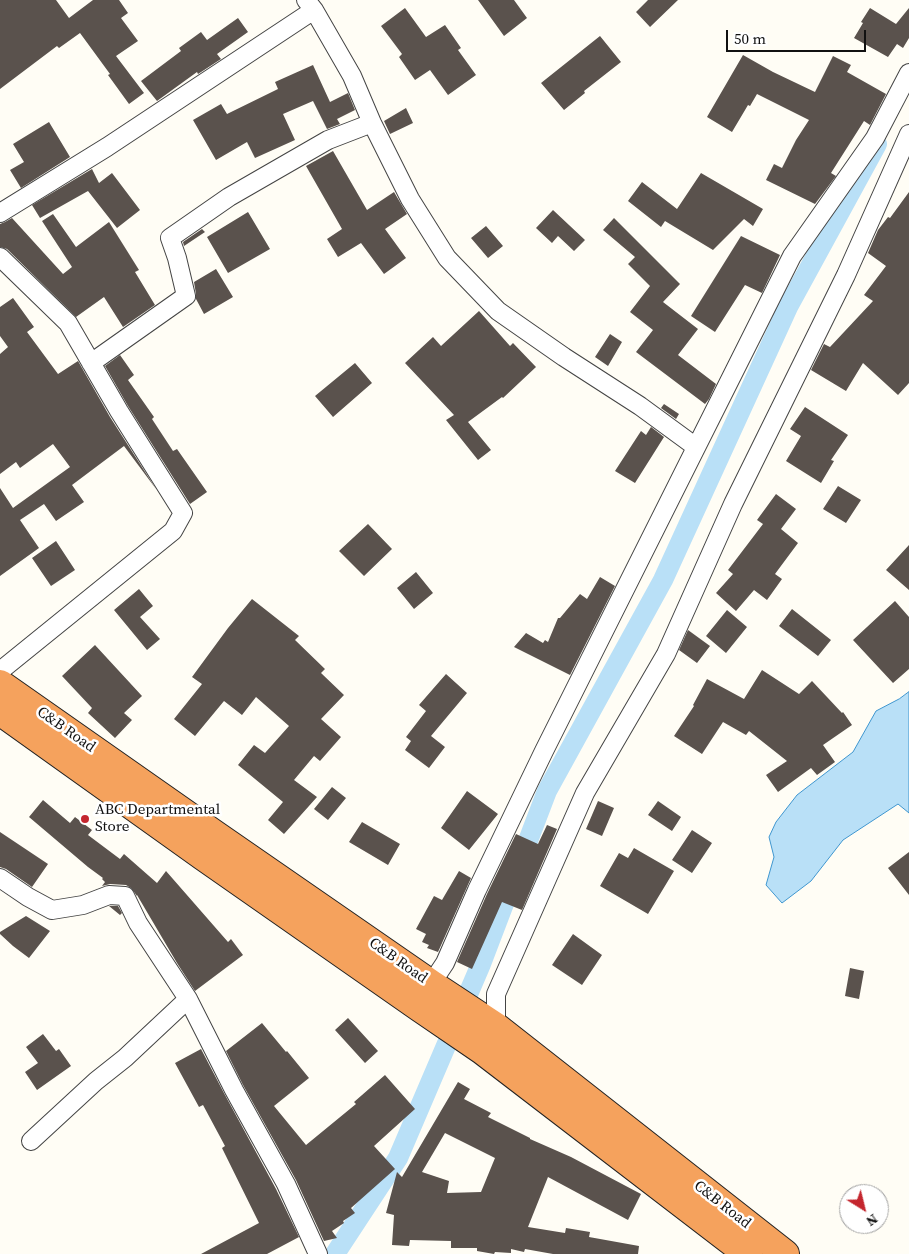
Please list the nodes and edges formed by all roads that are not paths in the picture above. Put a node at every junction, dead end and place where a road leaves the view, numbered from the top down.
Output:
1 (310, 5) edge
2 (909, 73) edge
3 (372, 123) junction
4 (909, 134) edge
5 (0, 213) edge
6 (0, 257) edge
7 (91, 363) junction
8 (696, 447) junction
9 (0, 671) edge
10 (0, 684) edge
11 (0, 711) edge
12 (0, 878) edge
13 (425, 996) junction
14 (188, 999) junction
15 (496, 1027) junction
16 (31, 1141) dead end
17 (318, 1254) edge
18 (748, 1254) edge
19 (785, 1254) edge

1 - 3 street
1 - 5 street
2 - 8 street
3 - 7 street
3 - 8 street
4 - 15 street
6 - 7 street
7 - 9 street
8 - 13 street
10 - 13 highway, C&B Road
11 - 13 highway, C&B Road
12 - 14 street
13 - 15 highway, C&B Road
13 - 18 highway, C&B Road
14 - 16 street
14 - 17 street
15 - 19 highway, C&B Road

